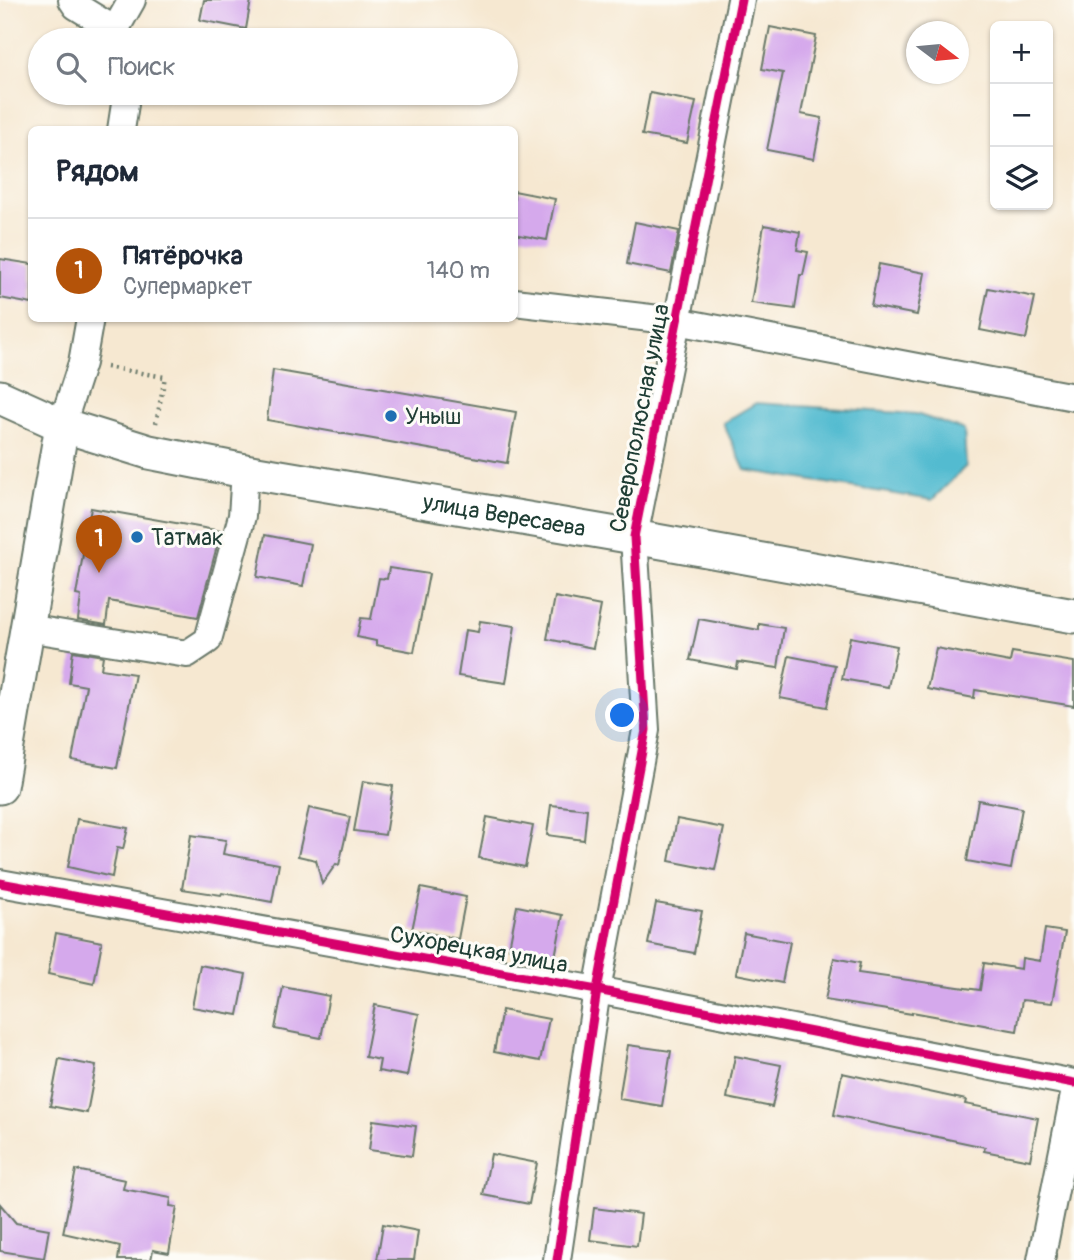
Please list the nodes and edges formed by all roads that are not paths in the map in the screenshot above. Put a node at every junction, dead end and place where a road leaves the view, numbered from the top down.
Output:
1 (72, 0) edge
2 (132, 0) edge
3 (741, 0) edge
4 (106, 28) edge
5 (119, 28) edge
6 (125, 105) edge
7 (122, 126) edge
8 (518, 302) edge
9 (676, 321) junction
10 (89, 322) edge
11 (0, 397) edge
12 (1074, 397) edge
13 (62, 425) junction
14 (245, 471) junction
15 (634, 537) junction
16 (1074, 616) edge
17 (27, 628) junction
18 (0, 787) edge
19 (0, 883) edge
20 (597, 990) junction
21 (1074, 1083) edge
22 (1074, 1095) edge
23 (557, 1260) edge
24 (1041, 1260) edge

1 - 4 street
2 - 5 street
3 - 9 street, Северополюсная улица
6 - 7 street
8 - 9 street
9 - 12 street
9 - 15 street, Северополюсная улица
10 - 13 street
11 - 13 main road, улица Вересаева
13 - 14 main road, улица Вересаева
13 - 17 main road
14 - 15 main road, улица Вересаева
14 - 17 street
15 - 16 main road, улица Вересаева
15 - 20 street, Северополюсная улица
17 - 18 main road
19 - 20 street, Сухорецкая улица
20 - 21 street, Сухорецкая улица
20 - 23 street, Северополюсная улица
22 - 24 street

